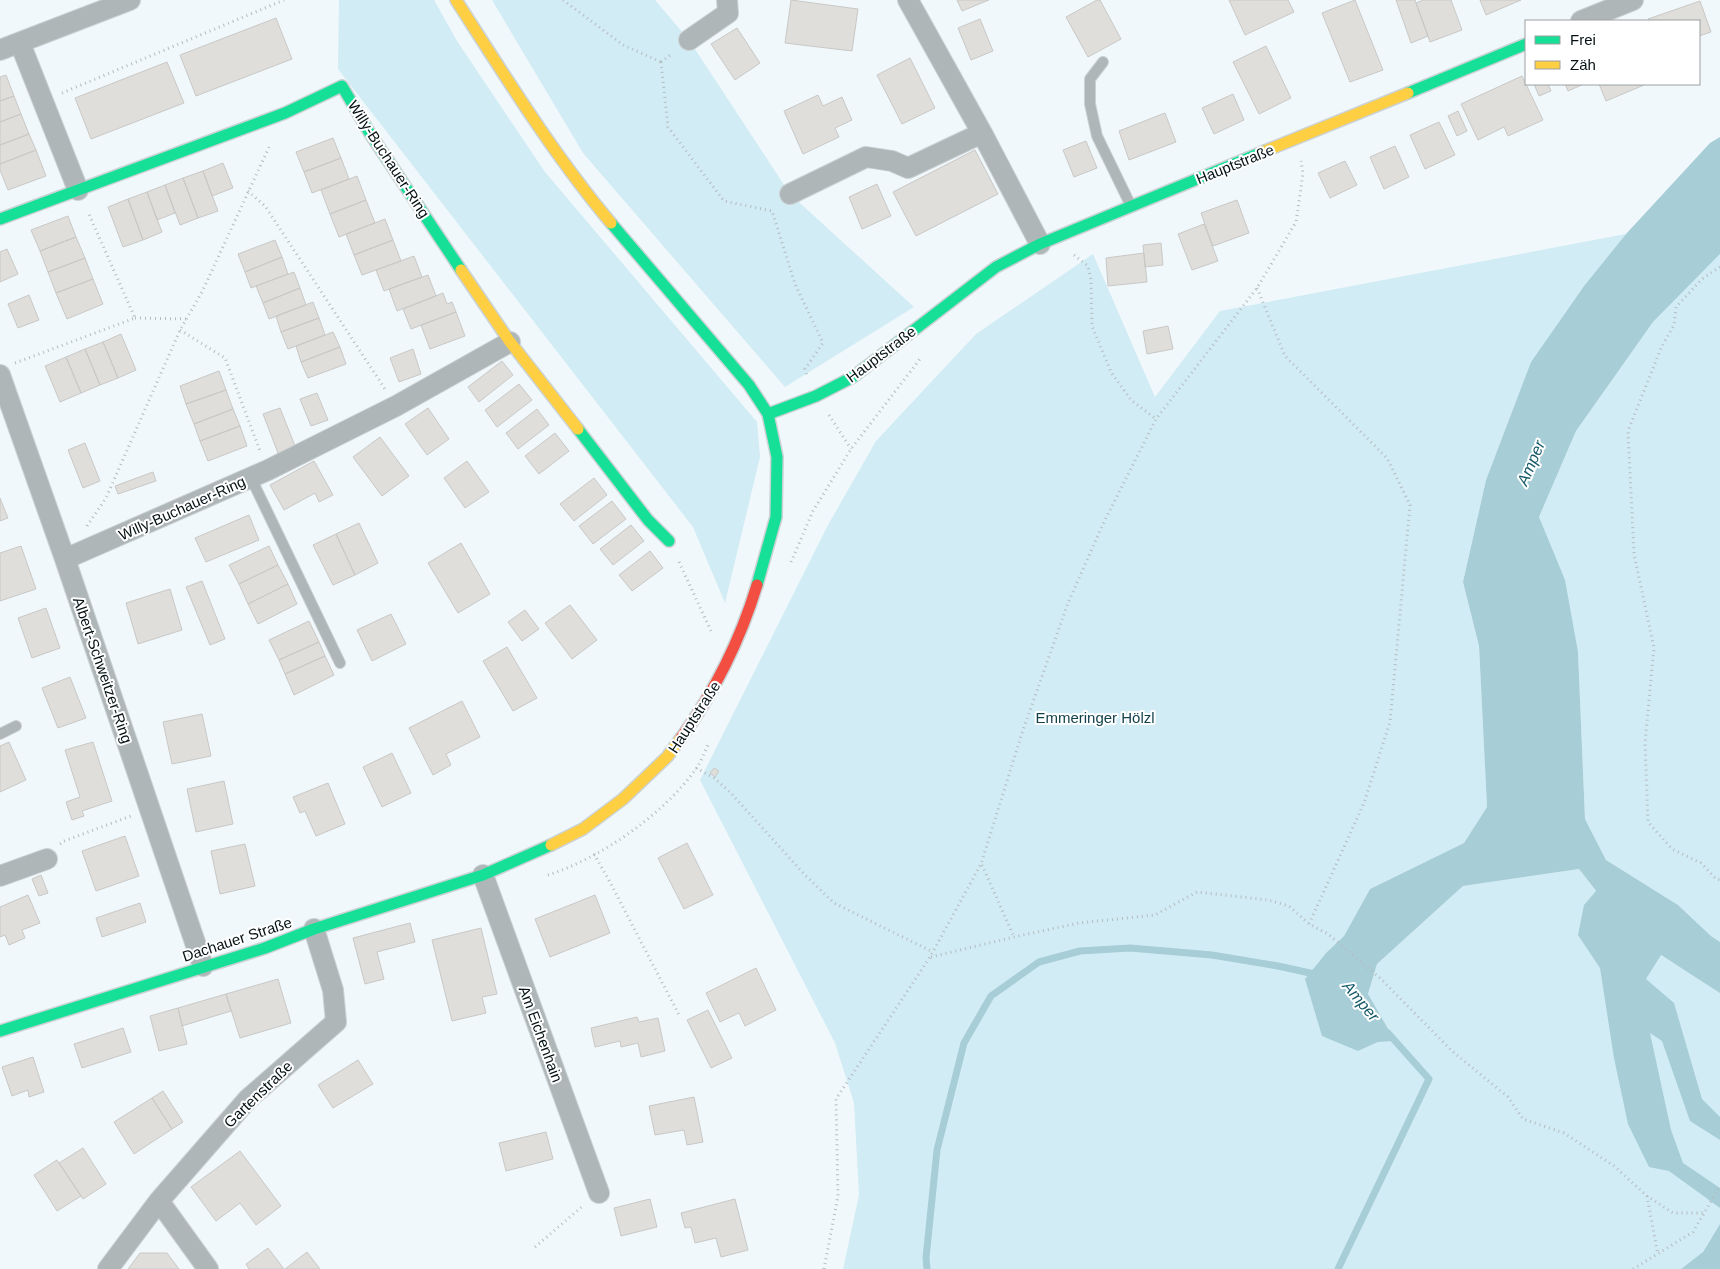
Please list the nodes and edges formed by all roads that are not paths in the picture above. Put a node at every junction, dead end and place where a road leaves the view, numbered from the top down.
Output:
1 (130, 0) edge
2 (456, 0) edge
3 (727, 0) edge
4 (908, 0) edge
5 (1633, 0) edge
6 (1583, 20) edge
7 (689, 40) dead end
8 (20, 42) junction
9 (1525, 44) edge
10 (0, 50) edge
11 (1103, 62) dead end
12 (982, 133) junction
13 (78, 190) junction
14 (790, 194) dead end
15 (1131, 206) junction
16 (0, 220) edge
17 (1040, 244) junction
18 (510, 342) junction
19 (4, 370) edge
20 (768, 414) junction
21 (259, 474) junction
22 (670, 540) road end
23 (65, 559) junction
24 (340, 663) dead end
25 (16, 726) dead end
26 (0, 734) edge
27 (47, 859) road end
28 (483, 875) junction
29 (0, 876) edge
30 (314, 929) junction
31 (204, 966) junction
32 (0, 1030) edge
33 (599, 1193) road end
34 (158, 1201) junction
35 (108, 1269) edge
36 (208, 1269) edge

1 - 8 street
2 - 20 street
3 - 7 street
4 - 12 street
5 - 6 street
8 - 10 street
8 - 13 street
9 - 15 street, Hauptstraße
11 - 15 lane
12 - 14 street
12 - 17 street
13 - 16 street, Willy-Buchauer-Ring
13 - 18 street, Willy-Buchauer-Ring
15 - 17 street, Hauptstraße
17 - 20 street, Hauptstraße
18 - 21 street, Willy-Buchauer-Ring
18 - 22 street, Willy-Buchauer-Ring
19 - 23 street, Albert-Schweitzer-Ring
20 - 28 street, Hauptstraße
21 - 23 street, Willy-Buchauer-Ring
21 - 24 lane
23 - 31 street, Albert-Schweitzer-Ring
25 - 26 lane
27 - 29 street
28 - 30 street, Dachauer Straße
28 - 33 street, Am Eichenhain
30 - 31 street, Dachauer Straße
30 - 34 street, Gartenstraße
31 - 32 street, Dachauer Straße
34 - 35 street, Gartenstraße
34 - 36 street

